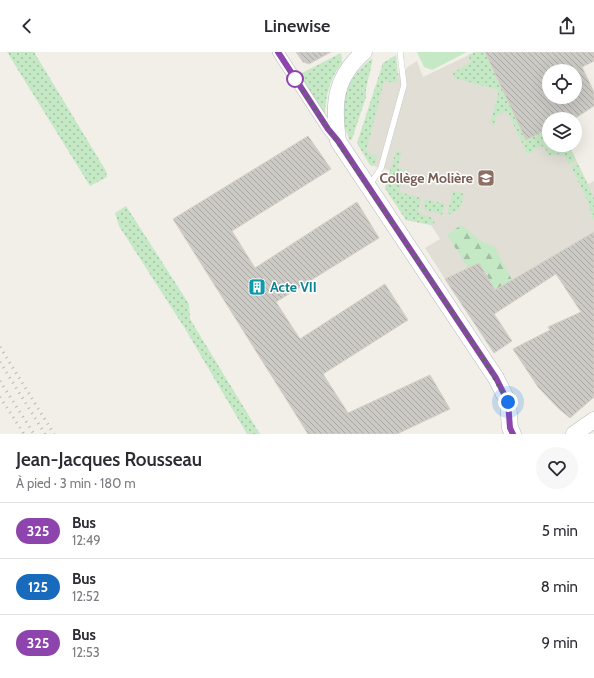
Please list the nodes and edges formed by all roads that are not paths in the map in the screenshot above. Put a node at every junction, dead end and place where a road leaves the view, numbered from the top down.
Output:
1 (278, 52) edge
2 (364, 52) edge
3 (400, 52) edge
4 (338, 141) junction
5 (366, 184) junction
6 (594, 420) edge
7 (510, 432) edge
8 (574, 434) edge

1 - 4 street
2 - 4 main road
3 - 5 lane
4 - 5 main road
5 - 7 main road
6 - 8 main road

